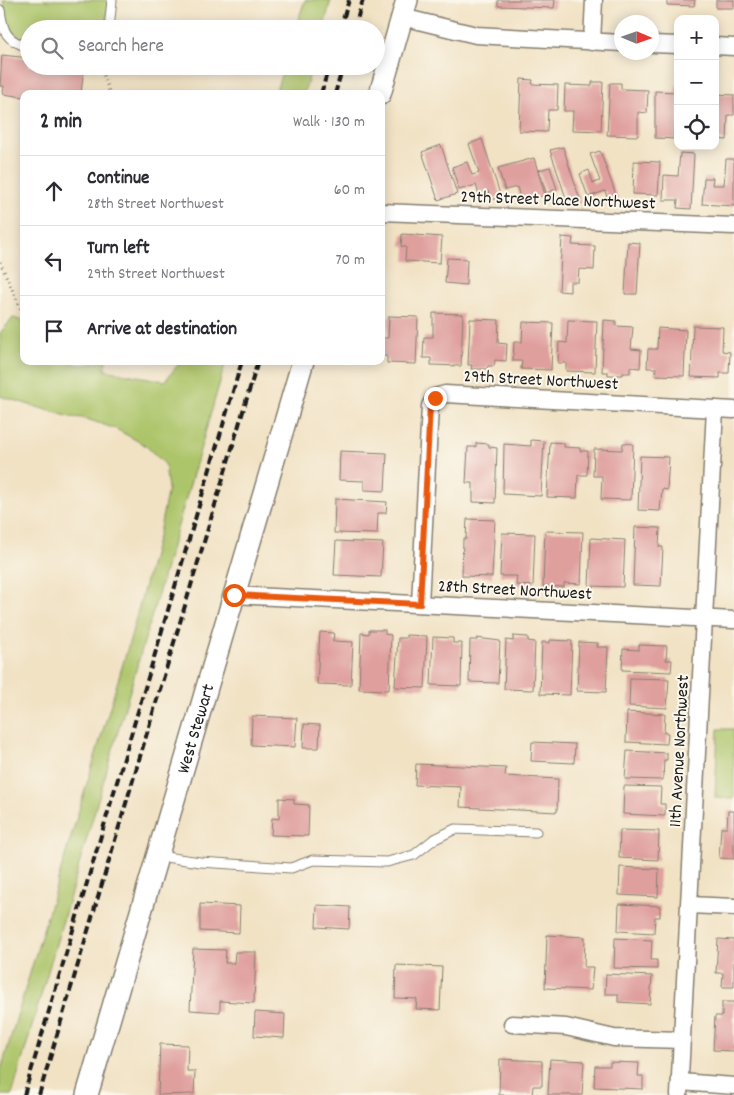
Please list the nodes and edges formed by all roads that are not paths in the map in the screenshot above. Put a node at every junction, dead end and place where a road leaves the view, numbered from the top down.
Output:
1 (112, 0) edge
2 (594, 0) edge
3 (404, 9) edge
4 (0, 10) edge
5 (110, 20) edge
6 (592, 42) junction
7 (614, 43) edge
8 (20, 44) edge
9 (659, 44) edge
10 (674, 45) edge
11 (719, 46) edge
12 (734, 47) edge
13 (381, 90) edge
14 (385, 212) edge
15 (734, 226) edge
16 (302, 365) edge
17 (715, 408) junction
18 (734, 410) edge
19 (234, 595) junction
20 (420, 604) junction
21 (705, 619) junction
22 (734, 620) edge
23 (536, 832) dead end
24 (157, 856) junction
25 (689, 905) junction
26 (734, 908) edge
27 (512, 1024) dead end
28 (682, 1040) junction
29 (734, 1086) edge
30 (679, 1088) edge
31 (87, 1095) edge

1 - 5 lane
2 - 6 street
3 - 6 street
3 - 13 street
4 - 8 lane
6 - 7 street
9 - 10 street
11 - 12 street
14 - 15 street, 29th Street Place Northwest
16 - 19 street, West Stewart
17 - 18 street, 29th Street Northwest
17 - 20 street, 29th Street Northwest
17 - 21 street, 11th Avenue Northwest
19 - 20 street, 28th Street Northwest
19 - 24 street, West Stewart
20 - 21 street, 28th Street Northwest
21 - 22 street, 28th Street Northwest
21 - 25 street, 11th Avenue Northwest
23 - 24 lane
24 - 31 street, West Stewart
25 - 26 street
25 - 28 street, 11th Avenue Northwest
27 - 28 street
28 - 30 street, 11th Avenue Northwest
29 - 30 street

